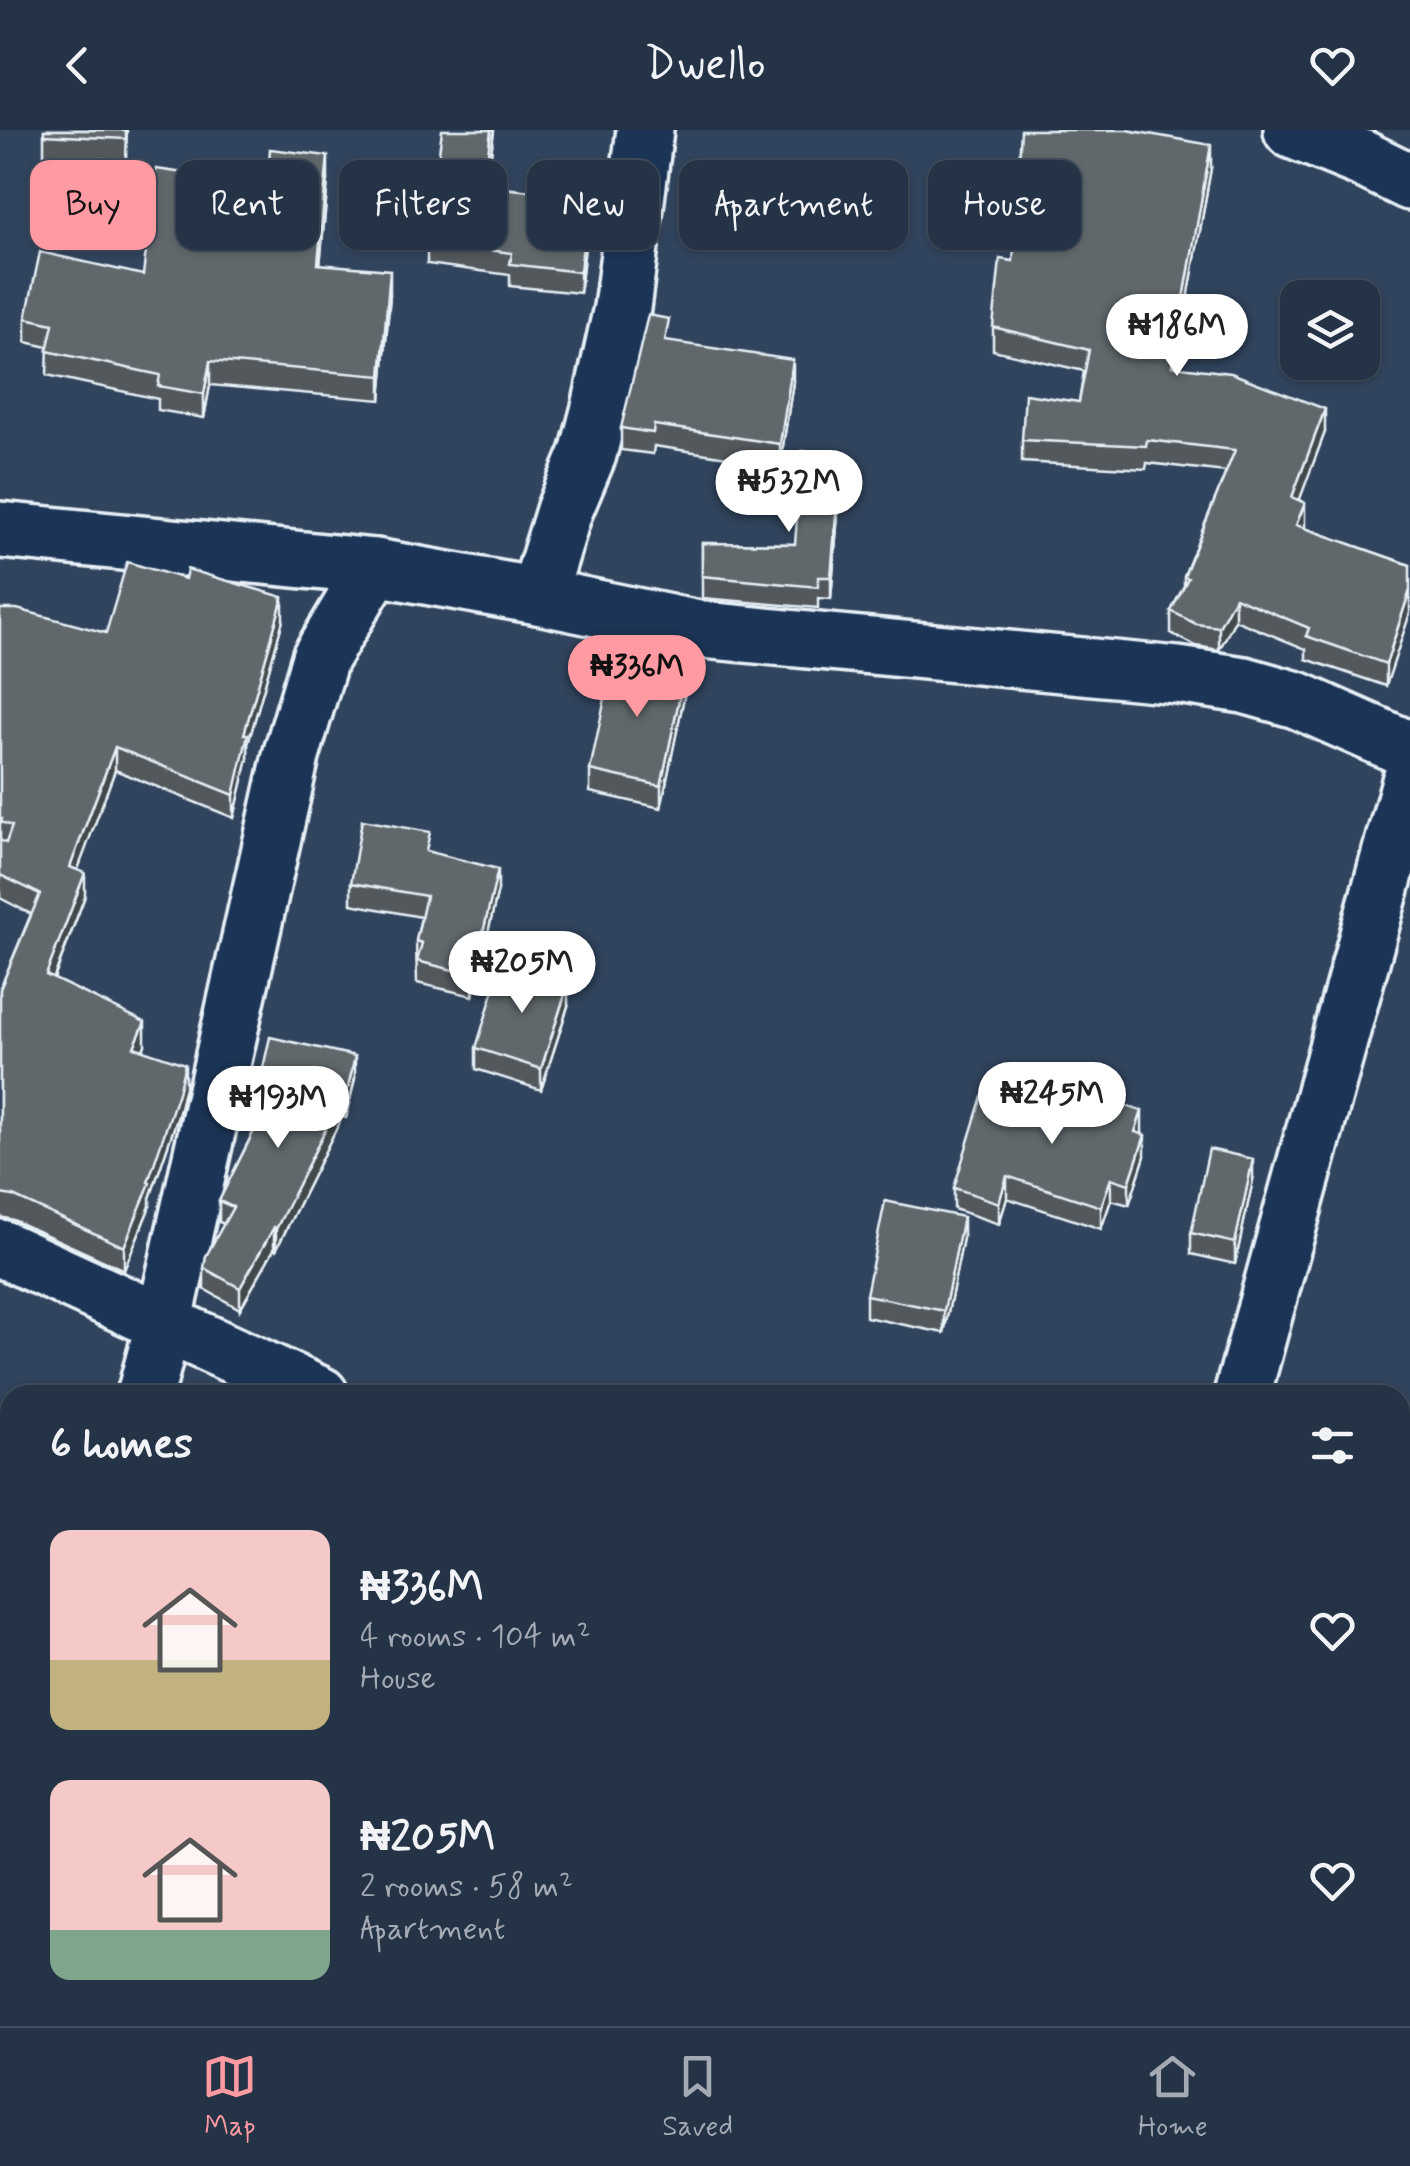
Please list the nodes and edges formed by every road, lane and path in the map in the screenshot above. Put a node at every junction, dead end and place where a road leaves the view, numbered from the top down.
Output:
1 (645, 130) edge
2 (1292, 130) edge
3 (1410, 182) edge
4 (0, 530) edge
5 (374, 567) junction
6 (538, 596) junction
7 (1410, 750) edge
8 (1410, 782) edge
9 (0, 1248) edge
10 (164, 1323) junction
11 (148, 1385) edge
12 (298, 1385) edge
13 (1245, 1385) edge

1 - 6 street
2 - 3 street
4 - 5 street
5 - 6 street
5 - 10 street
6 - 7 street
8 - 13 street
9 - 10 street
10 - 11 street
10 - 12 street

